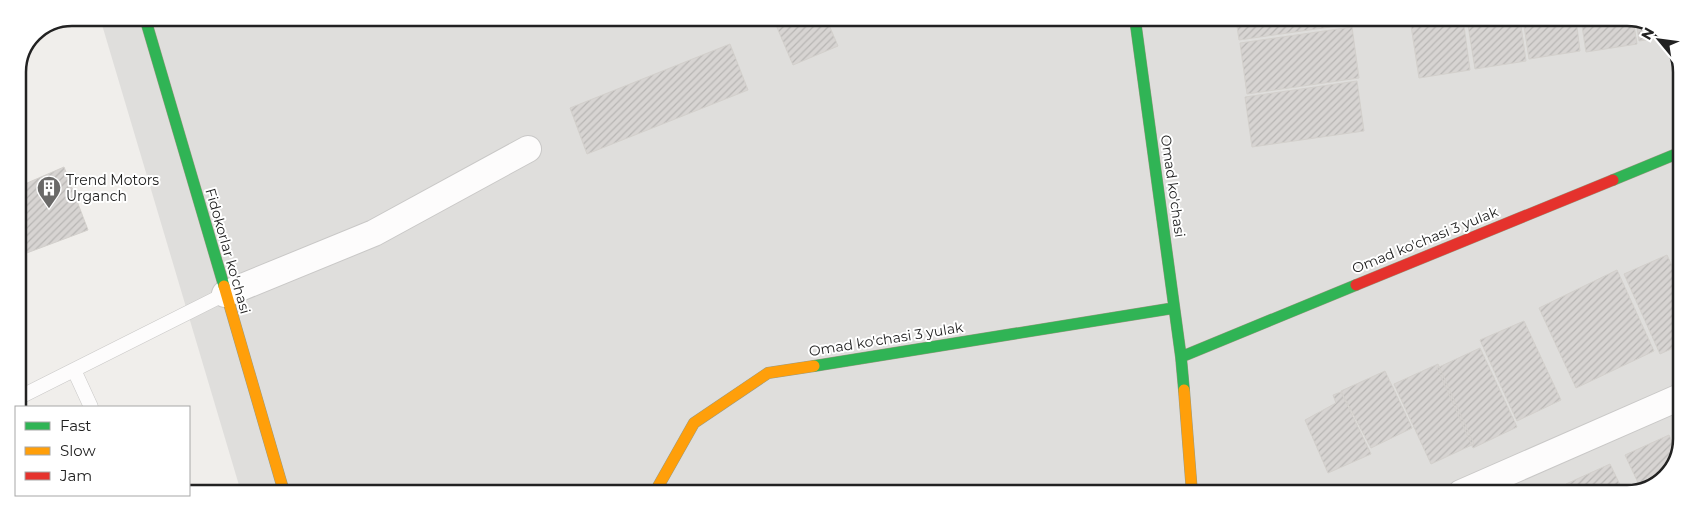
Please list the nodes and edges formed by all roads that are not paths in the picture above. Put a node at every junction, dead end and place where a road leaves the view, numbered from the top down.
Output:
1 (147, 26) edge
2 (1136, 26) edge
3 (528, 149) dead end
4 (1673, 155) edge
5 (225, 294) junction
6 (1174, 308) junction
7 (1181, 357) junction
8 (74, 370) junction
9 (26, 394) edge
10 (1673, 400) edge
11 (91, 406) edge
12 (282, 485) edge
13 (659, 485) edge
14 (1191, 485) edge
15 (1479, 485) edge

1 - 5 street, Fidokorlar ko'chasi
2 - 6 street, Omad ko'chasi
3 - 5 street
4 - 7 street, Omad ko'chasi 3 yulak
5 - 8 lane
5 - 12 street, Fidokorlar ko'chasi
6 - 7 street, Omad ko'chasi
6 - 13 street, Omad ko'chasi 3 yulak
7 - 14 street, Omad ko'chasi
8 - 9 lane
8 - 11 lane
10 - 15 street

